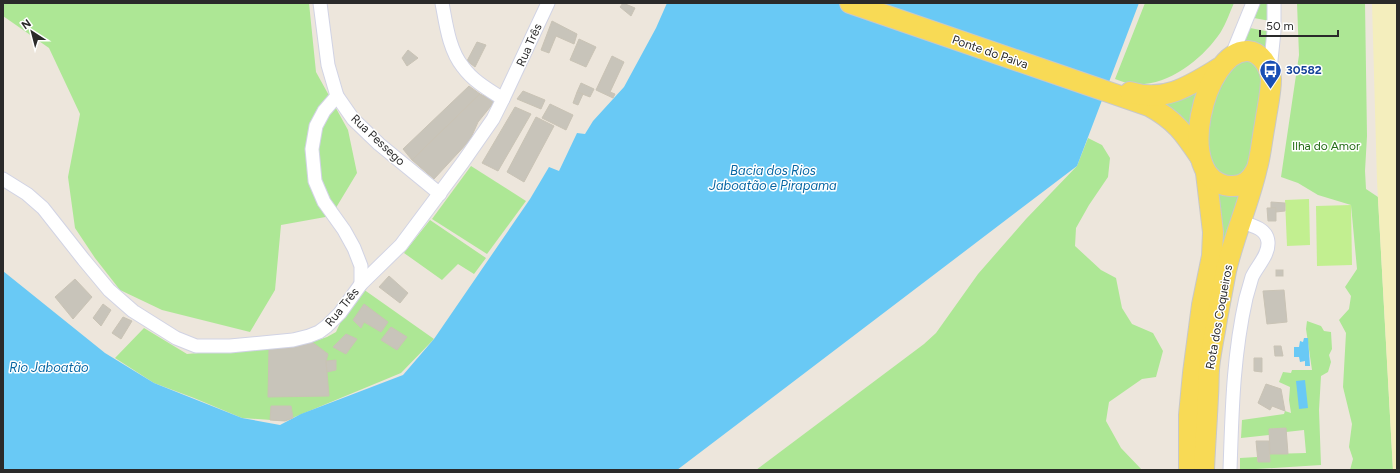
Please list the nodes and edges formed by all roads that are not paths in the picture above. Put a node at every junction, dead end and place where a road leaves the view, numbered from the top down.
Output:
1 (320, 3) edge
2 (442, 3) edge
3 (548, 3) edge
4 (850, 3) edge
5 (867, 3) edge
6 (1253, 3) edge
7 (1274, 3) edge
8 (1227, 61) junction
9 (1270, 70) junction
10 (337, 96) junction
11 (1132, 96) junction
12 (503, 99) junction
13 (1203, 165) junction
14 (1257, 168) junction
15 (3, 179) edge
16 (440, 194) junction
17 (1240, 222) junction
18 (361, 284) junction
19 (1189, 470) edge
20 (1204, 470) edge
21 (1230, 470) edge

1 - 10 street, Rua Pessego
2 - 12 street
3 - 12 street, Rua Três
4 - 11 main road, Ponte do Paiva
5 - 11 main road, Ponte do Paiva
6 - 8 street
7 - 9 street
8 - 9 main road
8 - 11 main road
8 - 13 main road, Rota dos Coqueiros
9 - 14 main road, Rota dos Coqueiros
10 - 16 street, Rua Pessego
10 - 18 street
11 - 13 main road, Rota dos Coqueiros
12 - 16 street, Rua Três
13 - 14 main road, Rota dos Coqueiros
13 - 19 main road, Rota dos Coqueiros
14 - 17 main road, Rota dos Coqueiros
15 - 18 street, Rua Três
16 - 18 street, Rua Três
17 - 20 main road, Rota dos Coqueiros
17 - 21 street

